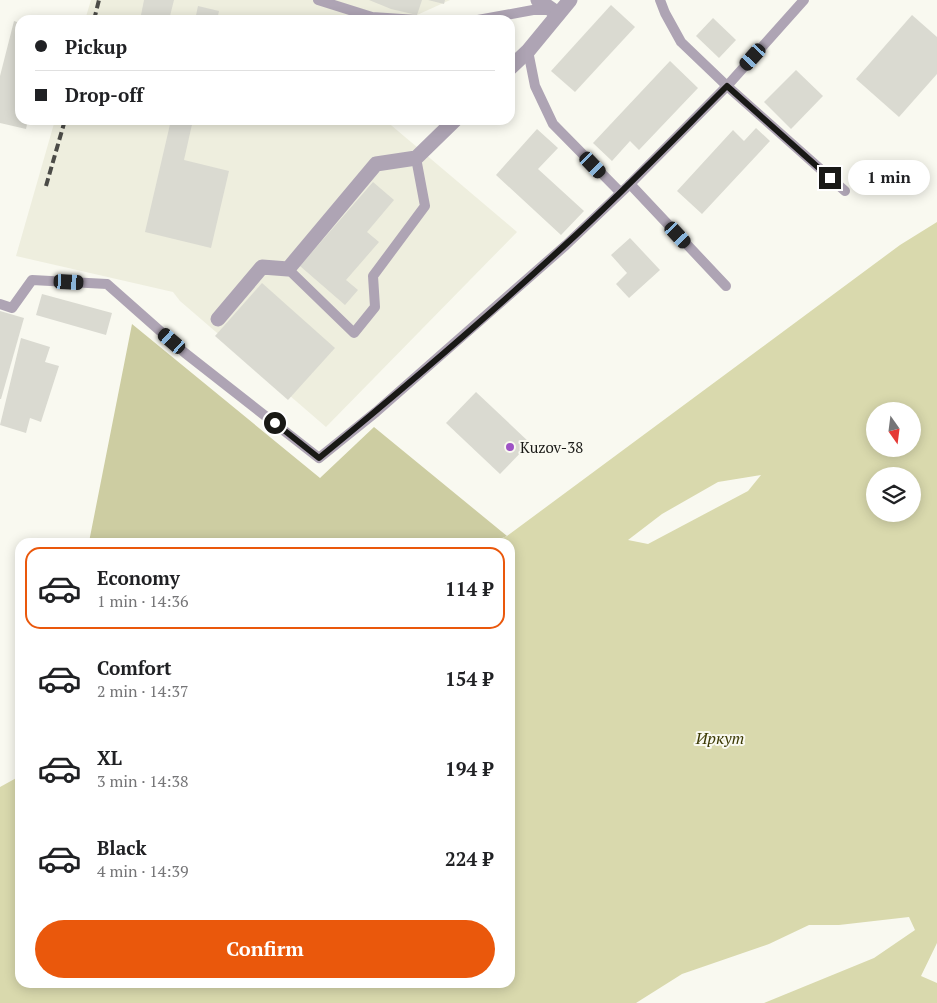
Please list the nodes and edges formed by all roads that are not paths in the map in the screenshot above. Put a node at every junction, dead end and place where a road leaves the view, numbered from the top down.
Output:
1 (318, 0) edge
2 (538, 0) edge
3 (570, 0) edge
4 (660, 0) edge
5 (804, 0) edge
6 (554, 12) junction
7 (366, 15) edge
8 (505, 15) edge
9 (528, 51) junction
10 (515, 63) edge
11 (727, 86) junction
12 (451, 125) edge
13 (416, 158) junction
14 (630, 184) junction
15 (845, 191) dead end
16 (620, 192) junction
17 (288, 269) junction
18 (726, 286) dead end
19 (0, 304) edge
20 (218, 319) dead end

1 - 7 lane
2 - 6 street
3 - 6 street
4 - 11 lane
5 - 11 lane
6 - 8 lane
6 - 9 street
9 - 10 street
9 - 16 lane
11 - 14 lane
11 - 15 lane
12 - 13 street
13 - 17 street
13 - 17 lane
14 - 16 lane
14 - 18 lane
16 - 19 lane
17 - 20 street

